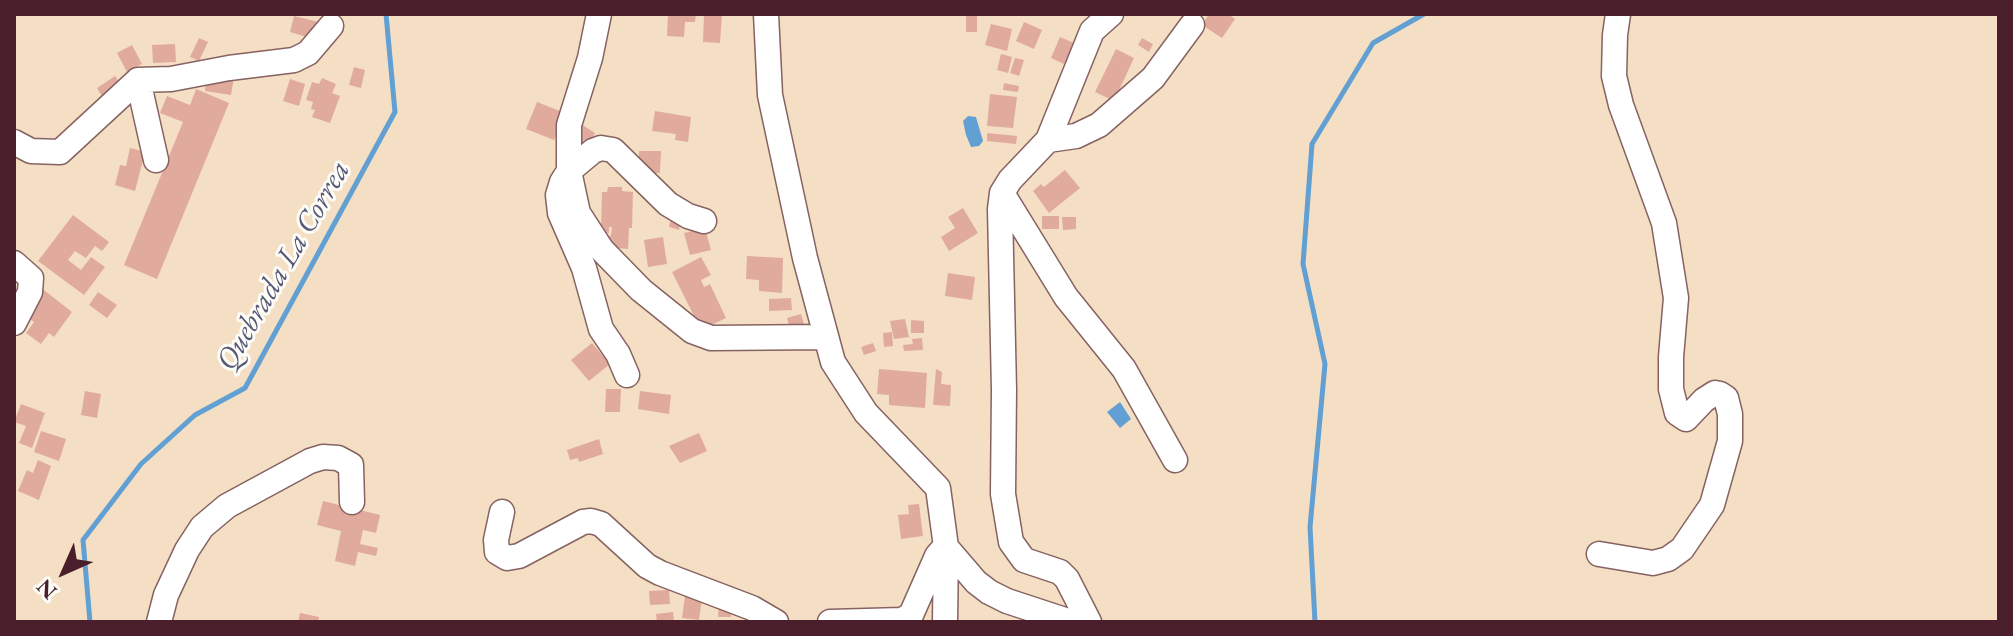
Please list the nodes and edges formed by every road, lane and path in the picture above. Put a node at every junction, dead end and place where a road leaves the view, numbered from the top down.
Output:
1 (599, 14) edge
2 (766, 14) edge
3 (1111, 14) edge
4 (1618, 14) edge
5 (1088, 22) edge
6 (1192, 25) dead end
7 (331, 26) dead end
8 (138, 80) junction
9 (1048, 140) junction
10 (14, 142) edge
11 (156, 160) dead end
12 (569, 171) junction
13 (1002, 193) junction
14 (704, 221) dead end
15 (14, 263) edge
16 (14, 323) edge
17 (826, 337) junction
18 (627, 375) dead end
19 (1175, 460) dead end
20 (352, 502) dead end
21 (502, 512) dead end
22 (946, 547) junction
23 (1599, 554) dead end
24 (159, 622) edge
25 (776, 622) edge
26 (830, 622) edge
27 (945, 622) edge
28 (1071, 622) edge
29 (1089, 622) edge

1 - 12 street
2 - 17 street
3 - 5 street
4 - 23 street
5 - 9 street
6 - 9 street
7 - 8 street
8 - 10 street
8 - 11 street
9 - 13 street
12 - 14 street
12 - 17 street
12 - 18 street
13 - 19 street
13 - 29 street
15 - 16 street
17 - 22 street
20 - 24 street
21 - 25 street
22 - 26 street
22 - 27 street
22 - 28 street

